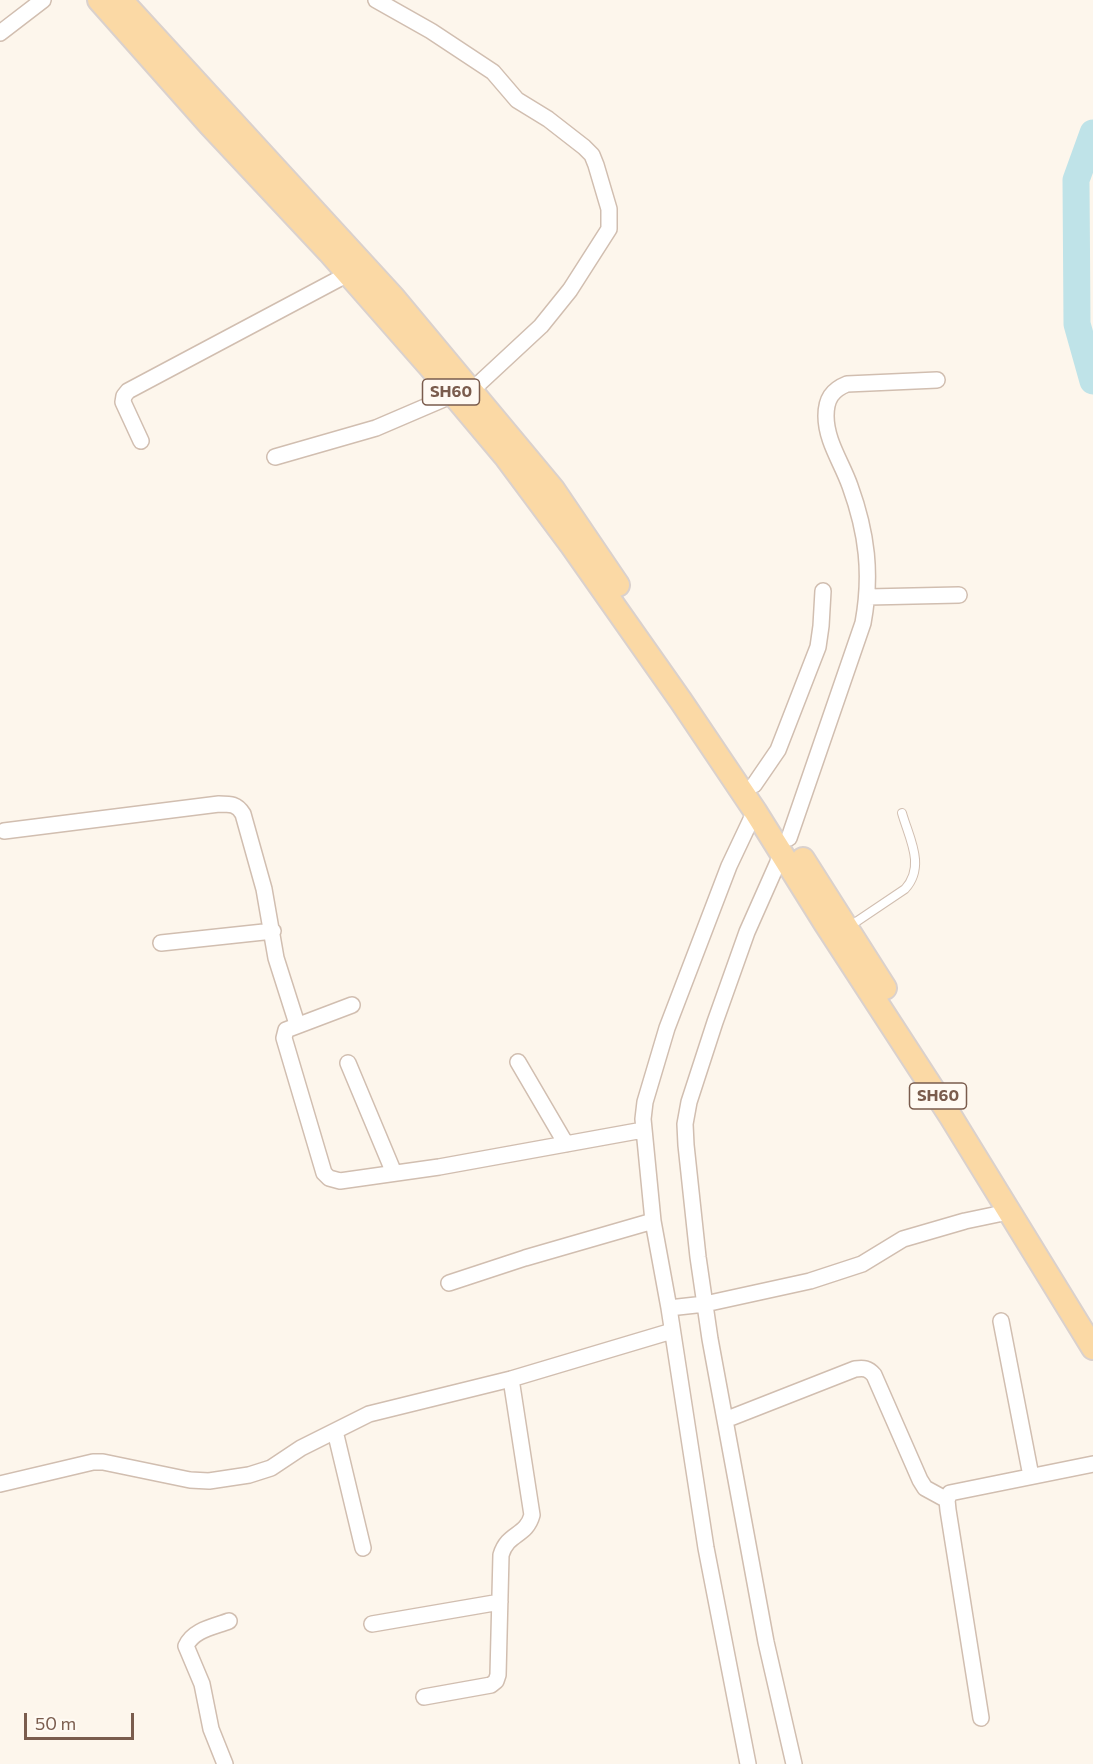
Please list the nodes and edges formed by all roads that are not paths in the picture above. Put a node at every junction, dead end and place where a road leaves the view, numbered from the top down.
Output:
1 (43, 0) edge
2 (99, 0) edge
3 (121, 0) edge
4 (376, 0) edge
5 (0, 33) edge
6 (348, 274) junction
7 (937, 380) dead end
8 (462, 393) junction
9 (141, 441) dead end
10 (275, 458) dead end
11 (823, 591) dead end
12 (959, 595) dead end
13 (868, 597) junction
14 (758, 804) junction
15 (902, 813) dead end
16 (4, 831) dead end
17 (783, 843) junction
18 (847, 927) junction
19 (273, 931) junction
20 (161, 943) dead end
21 (352, 1005) dead end
22 (297, 1024) junction
23 (518, 1062) dead end
24 (348, 1063) dead end
25 (643, 1130) junction
26 (566, 1144) junction
27 (394, 1173) junction
28 (1008, 1212) junction
29 (653, 1221) junction
30 (449, 1283) dead end
31 (703, 1305) junction
32 (671, 1309) junction
33 (1001, 1321) dead end
34 (1085, 1322) edge
35 (672, 1331) junction
36 (1093, 1348) edge
37 (511, 1379) junction
38 (725, 1420) junction
39 (335, 1431) junction
40 (1093, 1464) edge
41 (1031, 1476) junction
42 (0, 1484) edge
43 (947, 1500) junction
44 (363, 1548) dead end
45 (500, 1602) junction
46 (229, 1621) dead end
47 (372, 1624) dead end
48 (424, 1697) dead end
49 (981, 1718) dead end
50 (225, 1764) edge
51 (747, 1764) edge
52 (794, 1764) edge

1 - 5 street
2 - 6 main road, SH60
3 - 8 main road, SH60
4 - 8 street
6 - 8 main road, SH60
6 - 9 street
7 - 13 street
8 - 10 street
8 - 14 main road, SH60
11 - 14 street
12 - 13 street
13 - 17 street
14 - 17 main road, SH60
14 - 25 street
15 - 18 lane
16 - 19 street
17 - 18 main road, SH60
17 - 28 main road, SH60
17 - 31 street
18 - 34 main road, SH60
19 - 20 street
19 - 22 street
21 - 22 street
22 - 27 street
23 - 26 street
24 - 27 street
25 - 26 street
25 - 29 street
26 - 27 street
28 - 31 street
28 - 34 main road, SH60
29 - 30 street
29 - 32 street
31 - 32 street
31 - 38 street
32 - 35 street
33 - 41 street
34 - 36 main road, SH60
35 - 37 street
35 - 51 street
37 - 39 street
37 - 45 street
38 - 43 street
38 - 52 street
39 - 42 street
39 - 44 street
40 - 41 street
41 - 43 street
43 - 49 street
45 - 47 street
45 - 48 street
46 - 50 street

